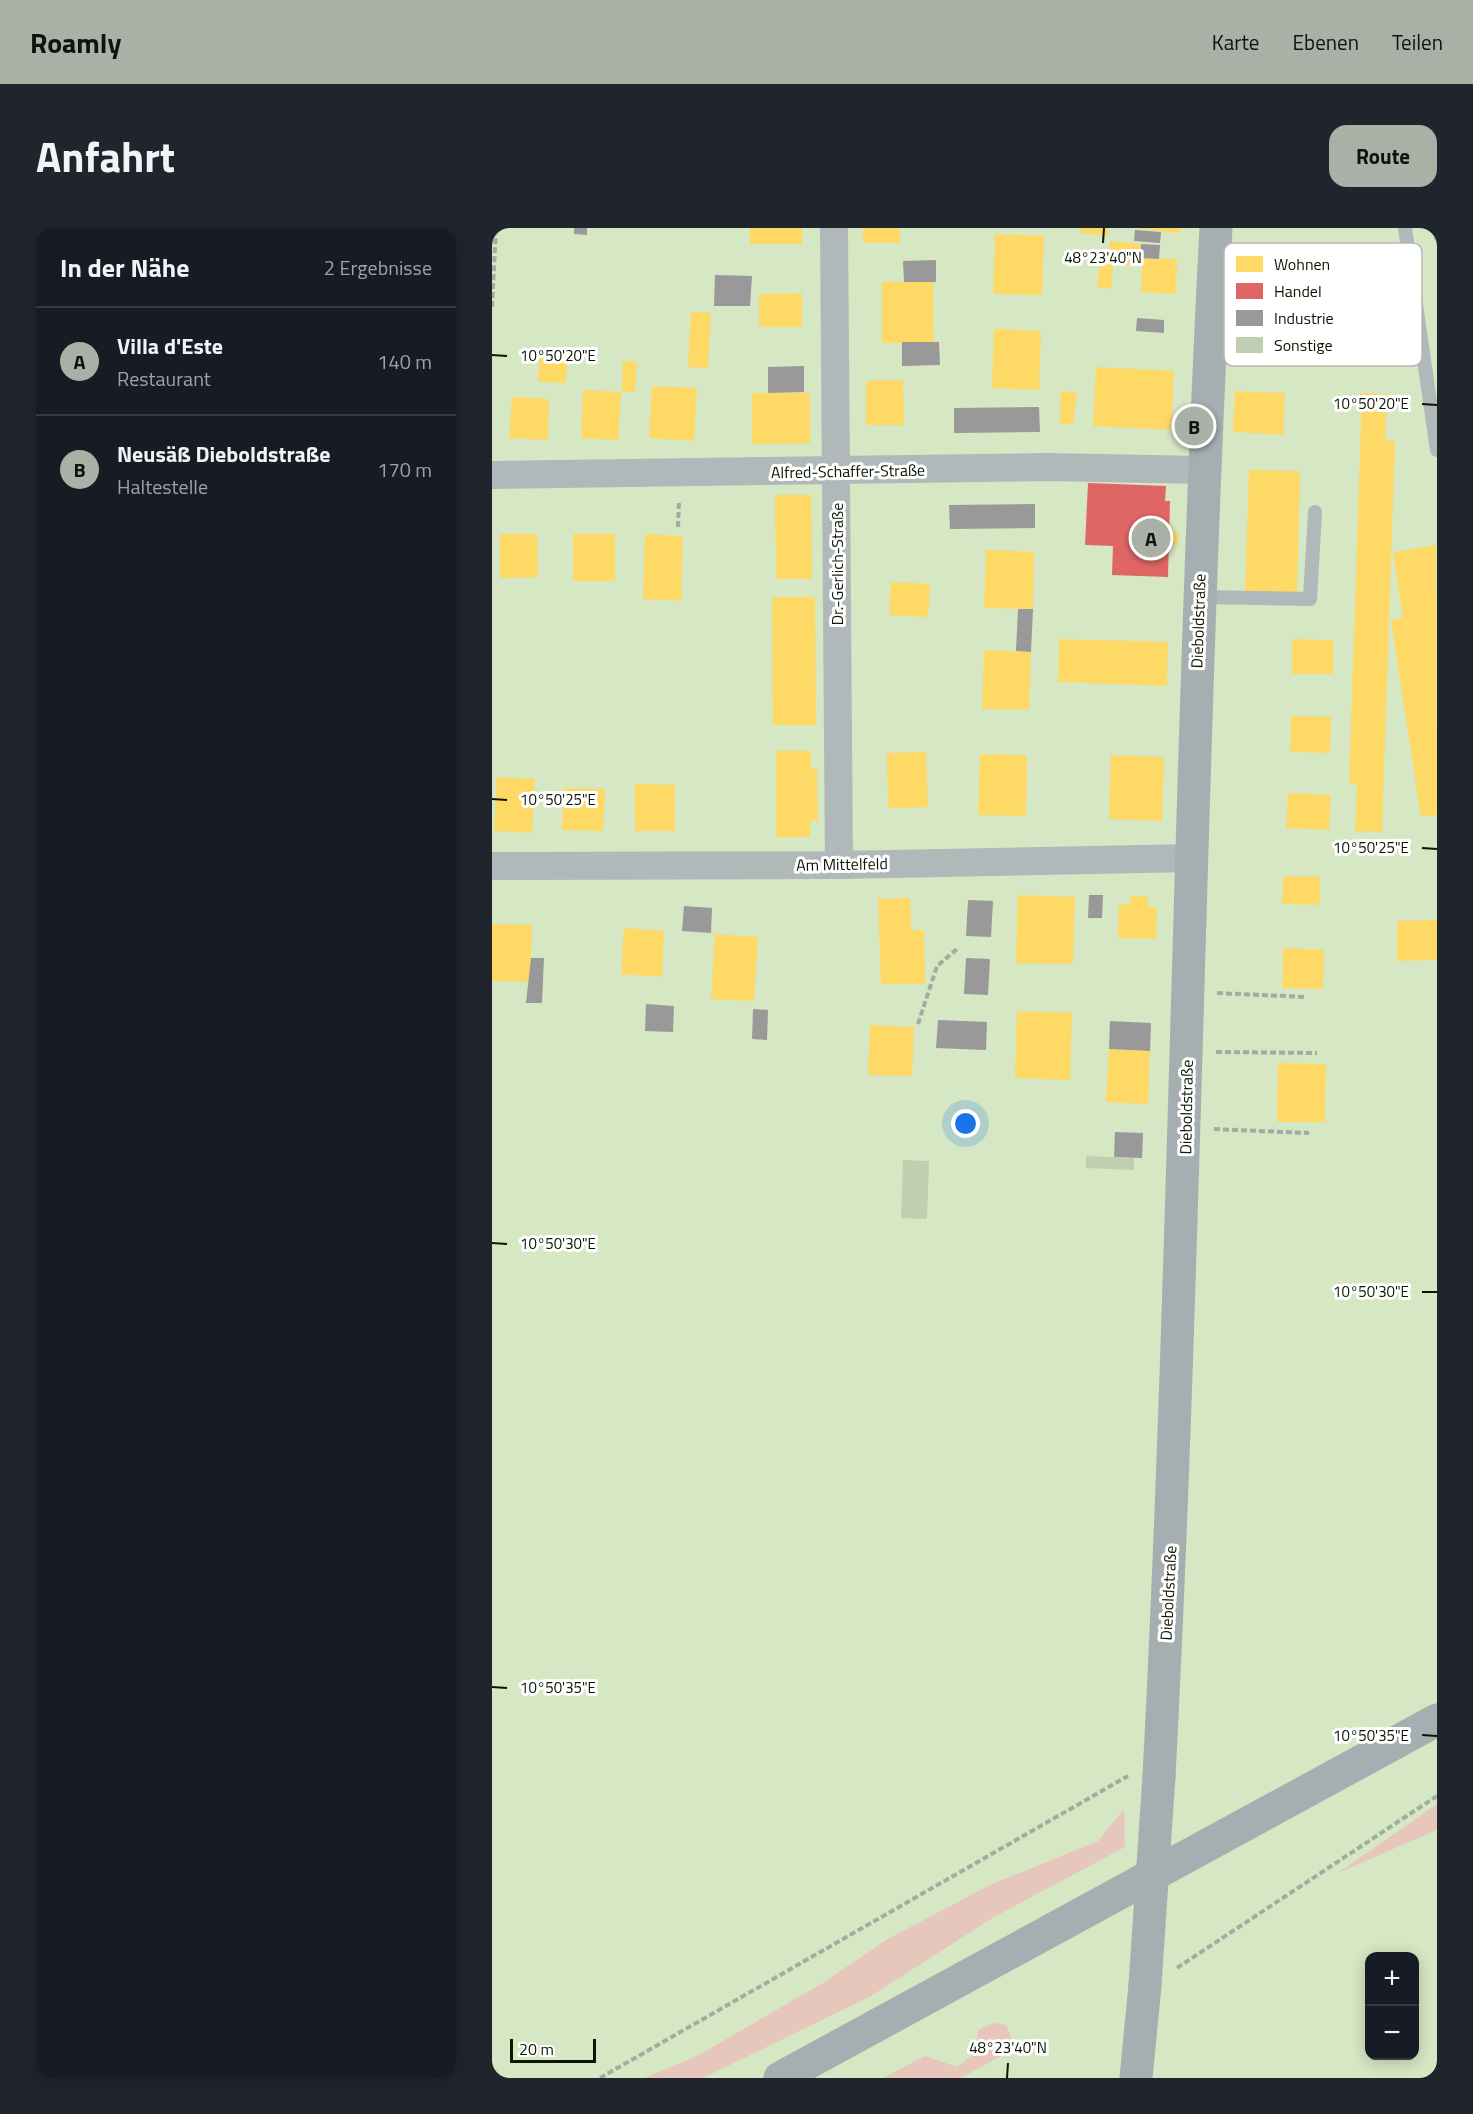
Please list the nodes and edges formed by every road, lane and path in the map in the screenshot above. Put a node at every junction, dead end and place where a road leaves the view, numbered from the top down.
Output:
1 (496, 228) edge
2 (834, 228) edge
3 (1216, 228) edge
4 (1405, 228) edge
5 (1407, 243) edge
6 (492, 308) edge
7 (1422, 346) edge
8 (1437, 450) edge
9 (1203, 470) junction
10 (836, 471) junction
11 (492, 475) edge
12 (1315, 512) dead end
13 (1199, 597) junction
14 (1192, 858) junction
15 (839, 865) junction
16 (492, 866) edge
17 (957, 949) dead end
18 (1189, 991) junction
19 (1306, 997) dead end
20 (918, 1023) dead end
21 (1187, 1052) junction
22 (1317, 1053) dead end
23 (1186, 1128) junction
24 (1309, 1133) dead end
25 (1437, 1720) edge
26 (1160, 1767) junction
27 (1437, 1796) edge
28 (1145, 1985) junction
29 (600, 2078) edge
30 (780, 2078) edge
31 (1136, 2078) edge

1 - 6 path
2 - 10 street, Dr.-Gerlich-Straße
3 - 9 street, Dieboldstraße
4 - 5 lane
7 - 8 lane
9 - 10 street, Alfred-Schaffer-Straße
9 - 13 street, Dieboldstraße
10 - 11 street, Alfred-Schaffer-Straße
10 - 15 street, Dr.-Gerlich-Straße
12 - 13 lane
13 - 14 street, Dieboldstraße
14 - 15 street, Am Mittelfeld
14 - 18 street, Dieboldstraße
15 - 16 street, Am Mittelfeld
17 - 20 path
18 - 19 path
18 - 21 street, Dieboldstraße
21 - 22 path
21 - 23 street, Dieboldstraße
23 - 24 path
23 - 26 street, Dieboldstraße
25 - 30 street
26 - 28 street, Dieboldstraße, bridge
26 - 29 path
27 - 28 path
28 - 31 street, Dieboldstraße

